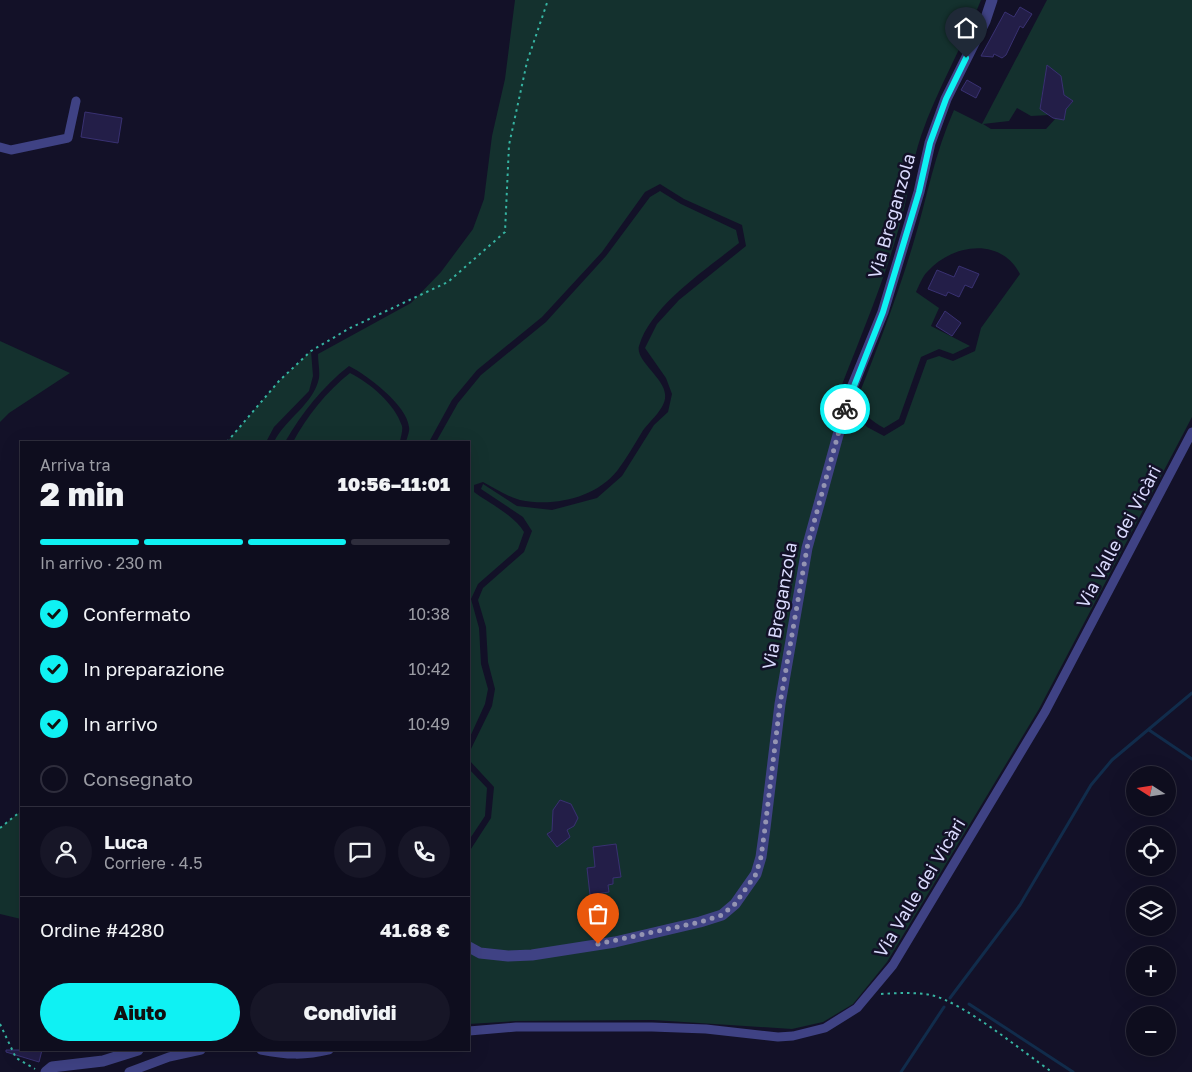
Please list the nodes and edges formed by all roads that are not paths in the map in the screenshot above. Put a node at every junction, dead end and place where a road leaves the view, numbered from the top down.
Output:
1 (992, 0) edge
2 (76, 100) dead end
3 (0, 147) edge
4 (1192, 432) edge
5 (470, 948) edge
6 (470, 1030) edge
7 (135, 1051) edge
8 (196, 1051) edge
9 (266, 1051) edge
10 (325, 1051) edge
11 (46, 1072) edge
12 (129, 1072) edge

1 - 5 street, Via Breganzola
2 - 3 street
4 - 6 street, Via Valle dei Vicàri
7 - 11 street
8 - 12 street
9 - 10 street

